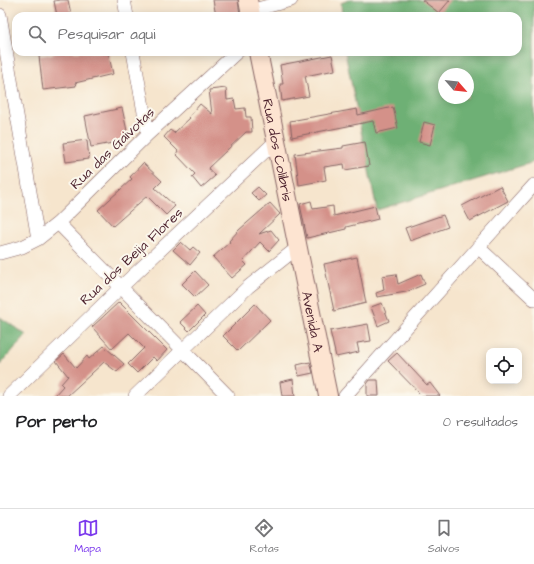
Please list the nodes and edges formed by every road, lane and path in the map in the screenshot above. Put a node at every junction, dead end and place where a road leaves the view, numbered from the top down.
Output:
1 (124, 0) edge
2 (291, 0) edge
3 (249, 9) edge
4 (126, 12) edge
5 (0, 15) edge
6 (135, 56) edge
7 (233, 56) edge
8 (259, 56) edge
9 (148, 134) junction
10 (276, 142) junction
11 (534, 185) edge
12 (58, 223) junction
13 (38, 239) junction
14 (478, 247) junction
15 (297, 248) junction
16 (0, 252) edge
17 (120, 288) junction
18 (534, 299) edge
19 (182, 350) junction
20 (9, 396) edge
21 (135, 396) edge
22 (228, 396) edge
23 (328, 396) edge
24 (345, 396) edge

1 - 4 street
2 - 3 street
5 - 13 street
6 - 9 street
7 - 9 street, Rua das Gaivotas
8 - 10 street, Rua dos Colibris
9 - 12 street, Rua das Gaivotas
10 - 15 street, Rua dos Colibris
10 - 17 street, Rua dos Beija Flores
11 - 14 street
12 - 13 street, Rua das Gaivotas
12 - 17 street
13 - 16 street, Rua das Gaivotas
14 - 18 street
14 - 24 street
15 - 19 street
15 - 23 street, Avenida A
17 - 19 street
17 - 20 street, Rua dos Beija Flores
19 - 21 street
19 - 22 street

